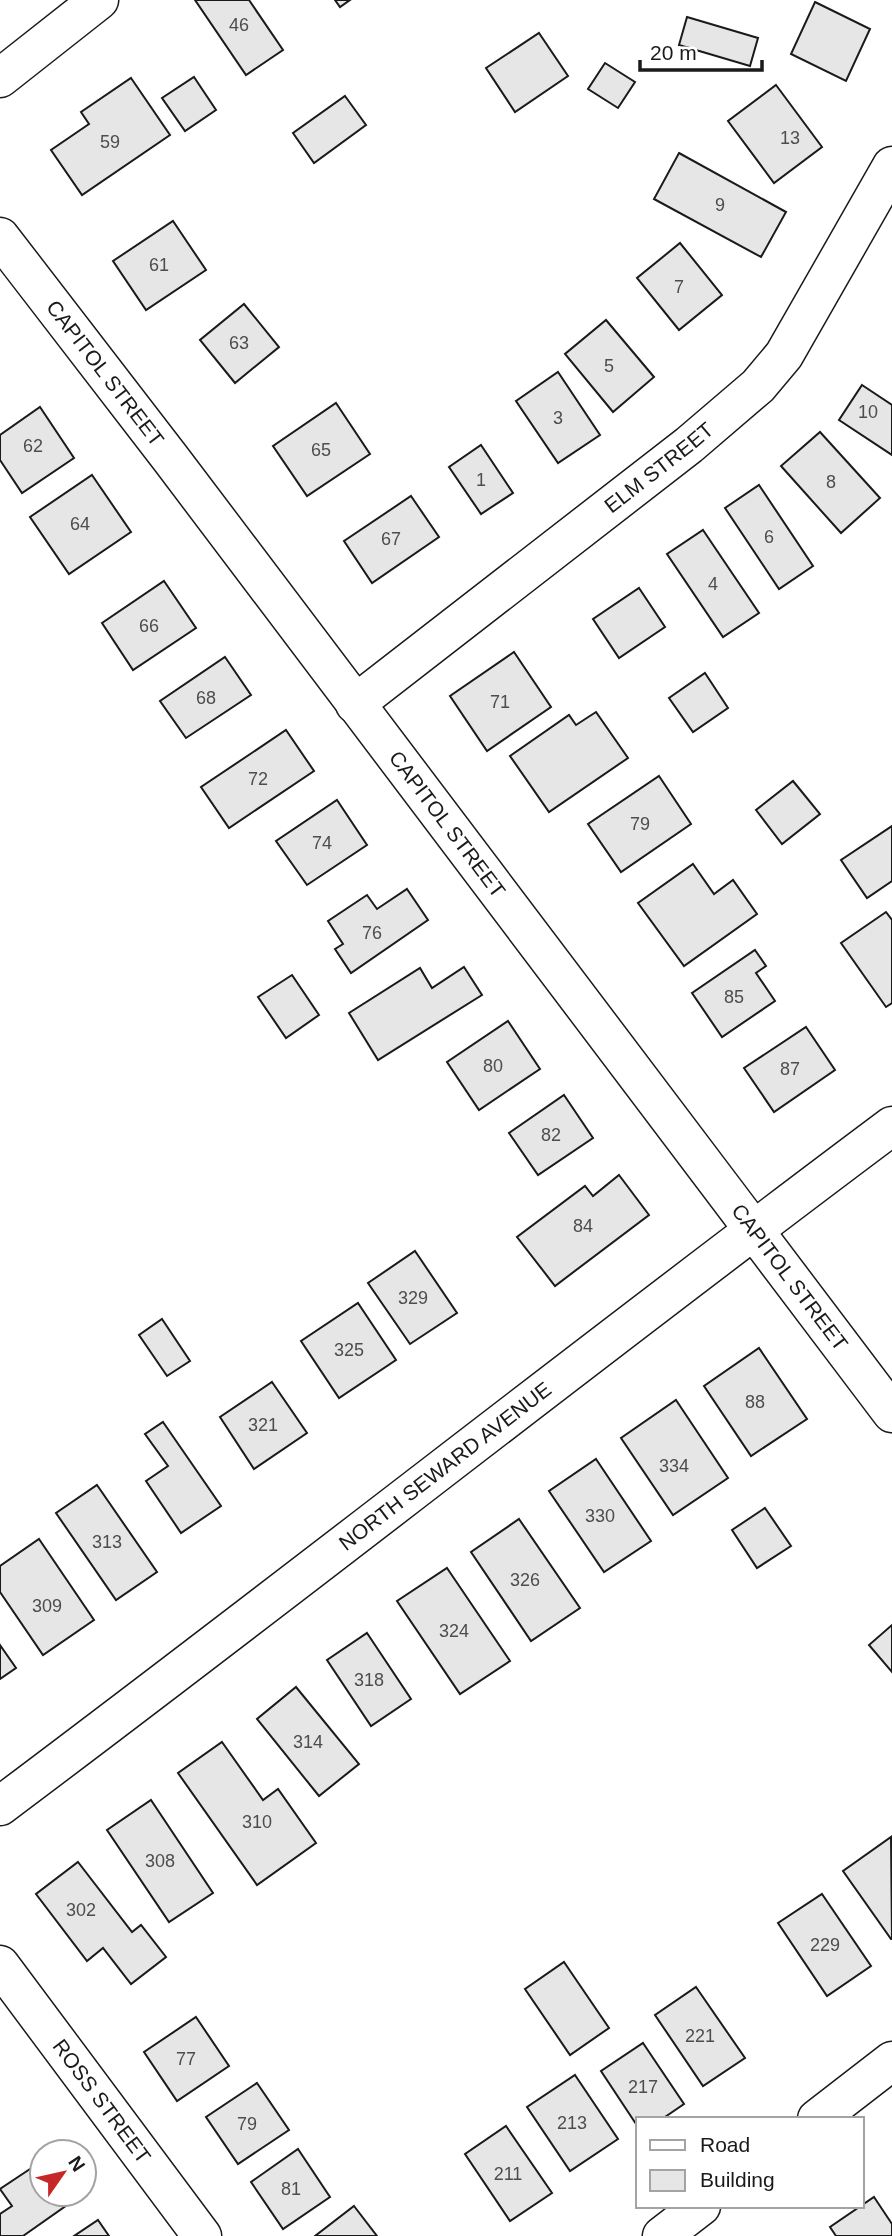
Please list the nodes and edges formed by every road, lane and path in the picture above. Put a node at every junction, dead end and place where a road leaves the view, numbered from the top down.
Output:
1 (99, 0) edge
2 (0, 78) edge
3 (892, 166) edge
4 (0, 237) edge
5 (355, 704) junction
6 (892, 1126) edge
7 (753, 1230) junction
8 (892, 1413) edge
9 (0, 1806) edge
10 (0, 1965) edge
11 (892, 2061) edge
12 (820, 2117) edge
13 (699, 2208) edge
14 (202, 2236) edge
15 (662, 2236) edge

1 - 2 street
3 - 5 street, ELM STREET
4 - 5 street, CAPITOL STREET
5 - 7 street, CAPITOL STREET
6 - 7 street, NORTH SEWARD AVENUE
7 - 8 street, CAPITOL STREET
7 - 9 street, NORTH SEWARD AVENUE
10 - 14 street, ROSS STREET
11 - 12 street
13 - 15 street

